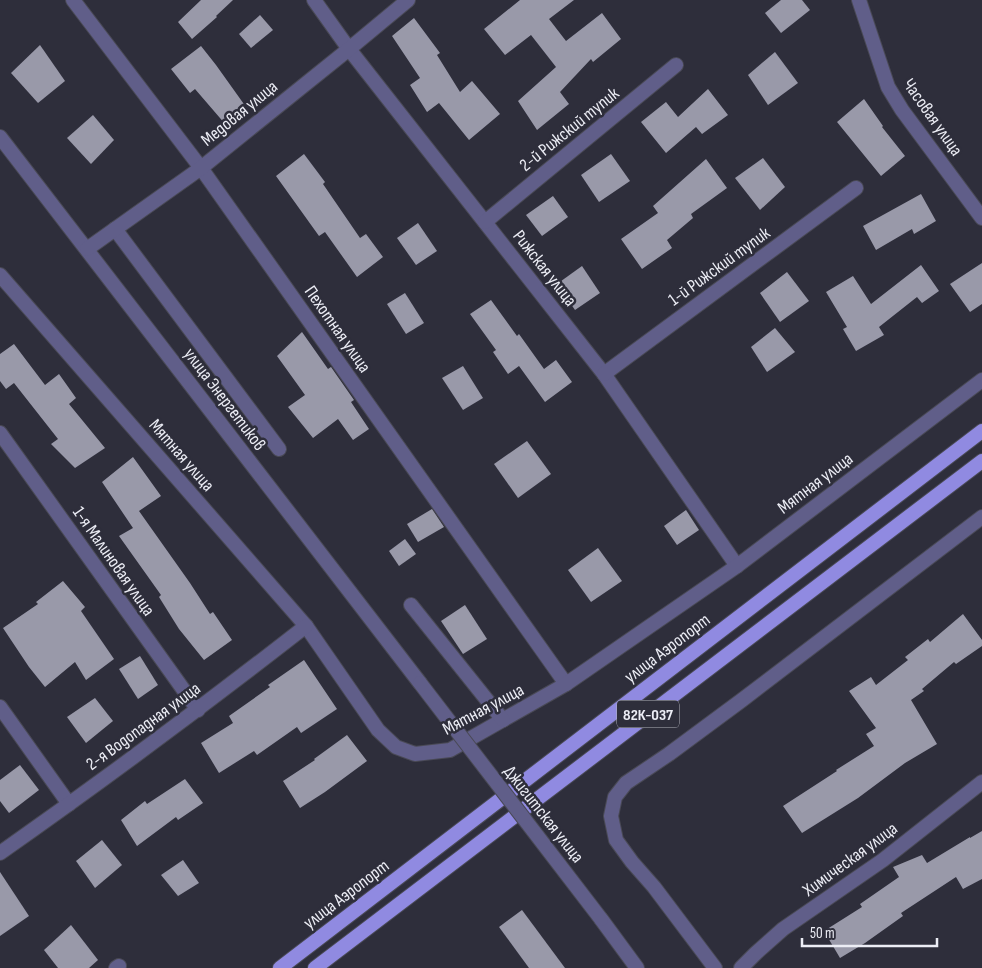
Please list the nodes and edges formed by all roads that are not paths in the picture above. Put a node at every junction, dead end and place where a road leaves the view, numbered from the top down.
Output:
1 (73, 0) edge
2 (314, 0) edge
3 (408, 0) edge
4 (859, 0) edge
5 (349, 49) junction
6 (676, 65) dead end
7 (0, 137) edge
8 (201, 168) junction
9 (856, 188) dead end
10 (982, 218) edge
11 (485, 222) junction
12 (115, 229) junction
13 (87, 249) junction
14 (0, 275) edge
15 (604, 374) junction
16 (982, 380) edge
17 (982, 431) edge
18 (0, 433) edge
19 (279, 449) dead end
20 (982, 461) edge
21 (982, 517) edge
22 (736, 566) junction
23 (411, 605) dead end
24 (306, 626) junction
25 (420, 683) joint
26 (566, 684) junction
27 (0, 707) edge
28 (198, 710) junction
29 (503, 720) junction
30 (982, 782) edge
31 (69, 804) junction
32 (0, 853) edge
33 (280, 968) edge
34 (315, 968) edge
35 (637, 968) edge
36 (715, 968) edge
37 (741, 968) edge

1 - 8 street, Пехотная улица
2 - 5 street, Рижская улица
3 - 5 street, Медовая улица
4 - 10 street, Часовая улица
5 - 8 street, Медовая улица
5 - 11 street, Рижская улица
6 - 11 street, 2-й Рижский тупик
7 - 13 street, улица Энергетиков
8 - 12 street, Медовая улица
8 - 26 street, Пехотная улица
9 - 15 street, 1-й Рижский тупик
11 - 15 street, Рижская улица
12 - 13 street, Медовая улица
12 - 19 street
13 - 25 street, улица Энергетиков
14 - 24 street, Мятная улица
15 - 22 street, Рижская улица
16 - 22 street, Мятная улица
17 - 33 main road, улица Аэропорт
18 - 28 street, 1-я Малиновая улица
20 - 34 main road, 82К-037
21 - 36 street
22 - 26 street, Мятная улица
23 - 29 street
24 - 28 street, 2-я Водопадная улица
24 - 29 street, Мятная улица
25 - 35 street, Джигитская улица, bridge
26 - 29 street, Мятная улица
27 - 31 street
28 - 31 street, 2-я Водопадная улица
30 - 37 street, Химическая улица
31 - 32 street, 2-я Водопадная улица

